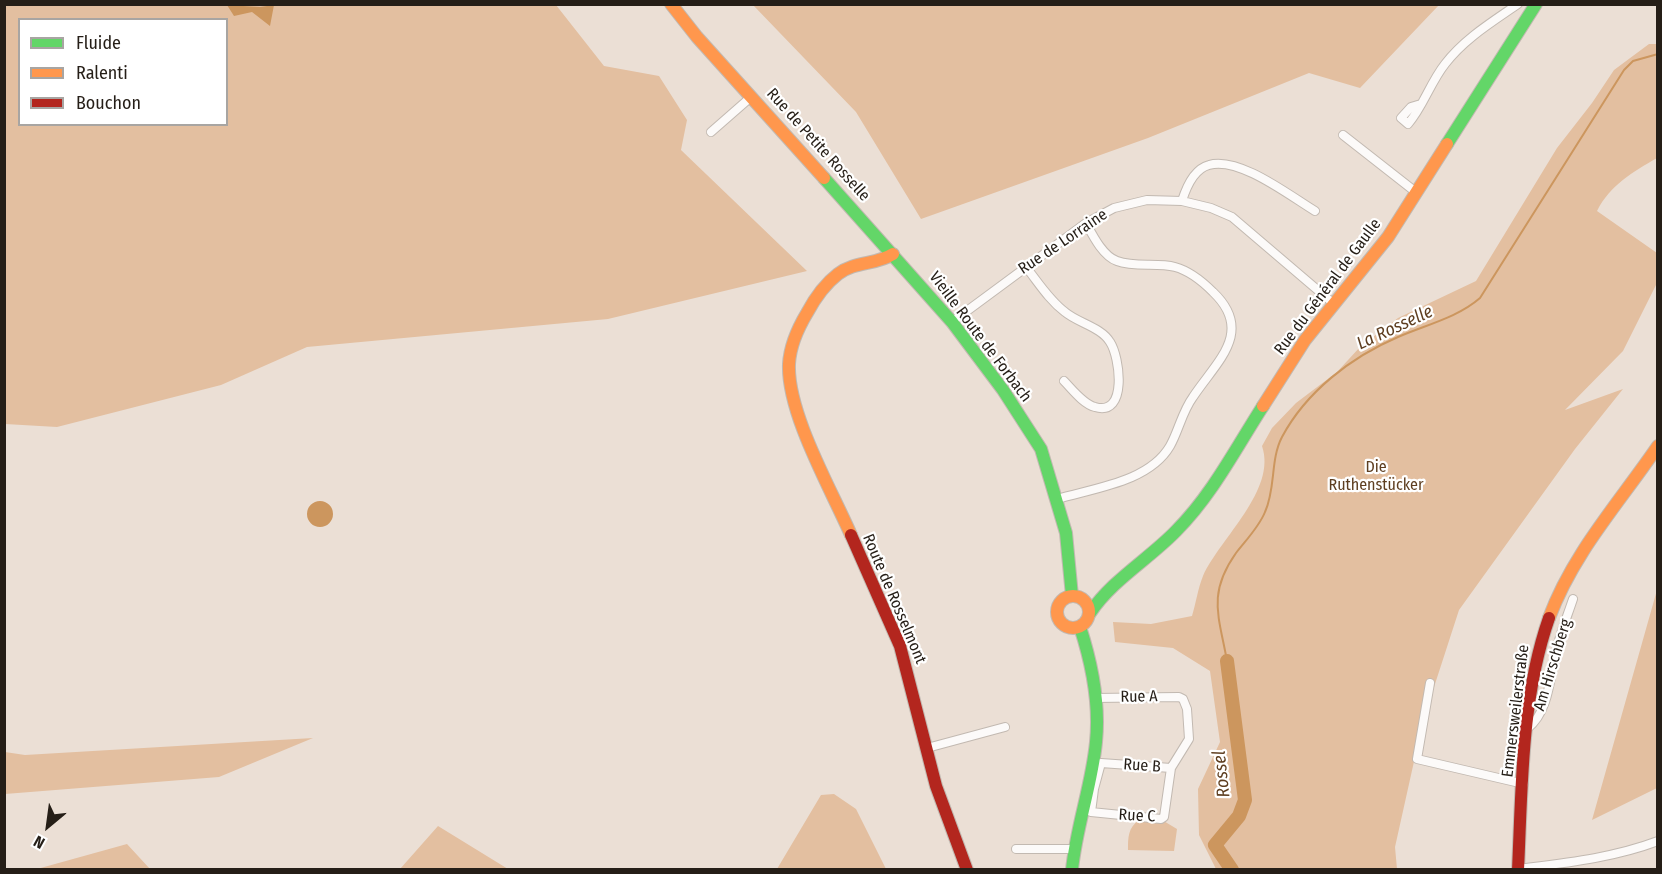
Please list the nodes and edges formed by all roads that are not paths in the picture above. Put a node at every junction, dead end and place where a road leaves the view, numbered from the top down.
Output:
1 (671, 4) edge
2 (1518, 4) edge
3 (1536, 4) edge
4 (751, 97) junction
5 (1420, 104) dead end
6 (711, 132) dead end
7 (1342, 135) dead end
8 (1417, 193) junction
9 (1182, 201) junction
10 (1315, 211) dead end
11 (860, 216) joint
12 (1086, 223) junction
13 (893, 254) junction
14 (1026, 267) junction
15 (1334, 304) junction
16 (952, 322) junction
17 (1064, 381) dead end
18 (1658, 446) edge
19 (1058, 499) junction
20 (1072, 596) junction
21 (1100, 598) junction
22 (1573, 599) dead end
23 (1084, 600) junction
24 (1090, 613) junction
25 (1080, 627) junction
26 (1430, 682) dead end
27 (1094, 698) junction
28 (1183, 699) joint
29 (1005, 727) dead end
30 (1528, 728) junction
31 (927, 748) junction
32 (1171, 768) junction
33 (1524, 784) junction
34 (1090, 788) junction
35 (1658, 841) edge
36 (1016, 849) dead end
37 (1073, 849) junction
38 (1518, 869) edge
39 (967, 870) edge
40 (1072, 870) edge

1 - 4 main road, Rue de Petite Rosselle
2 - 5 street
3 - 8 main road, Rue du Général de Gaulle
4 - 6 street, Rue de Petite Rosselle
4 - 11 main road, Rue de Petite Rosselle
7 - 8 street
8 - 15 main road, Rue du Général de Gaulle
9 - 10 street
9 - 12 street, Rue de Lorraine
9 - 15 street, Rue de Lorraine
11 - 13 main road, Vieille Route de Forbach
12 - 14 street, Rue de Lorraine
12 - 19 street
13 - 16 main road, Vieille Route de Forbach
13 - 31 main road, Route de Rosselmont
14 - 16 street, Rue de Lorraine
14 - 17 street
15 - 21 main road, Rue du Général de Gaulle
16 - 19 main road, Vieille Route de Forbach
18 - 30 main road, Emmersweilerstraße
19 - 20 main road, Vieille Route de Forbach
20 - 23 main road
20 - 25 main road
21 - 23 main road
21 - 24 main road, Rue du Général de Gaulle
22 - 30 street, Am Hirschberg
23 - 24 main road
24 - 25 main road
25 - 27 main road
26 - 33 street
27 - 28 street, Rue A
27 - 34 main road
28 - 32 street, Rue B
29 - 31 street
30 - 33 main road, Emmersweilerstraße
31 - 39 main road, Route de Rosselmont
32 - 34 street, Rue B
32 - 34 street, Rue C
33 - 38 main road, Emmersweilerstraße
34 - 37 main road
35 - 38 street
36 - 37 street
37 - 40 main road

